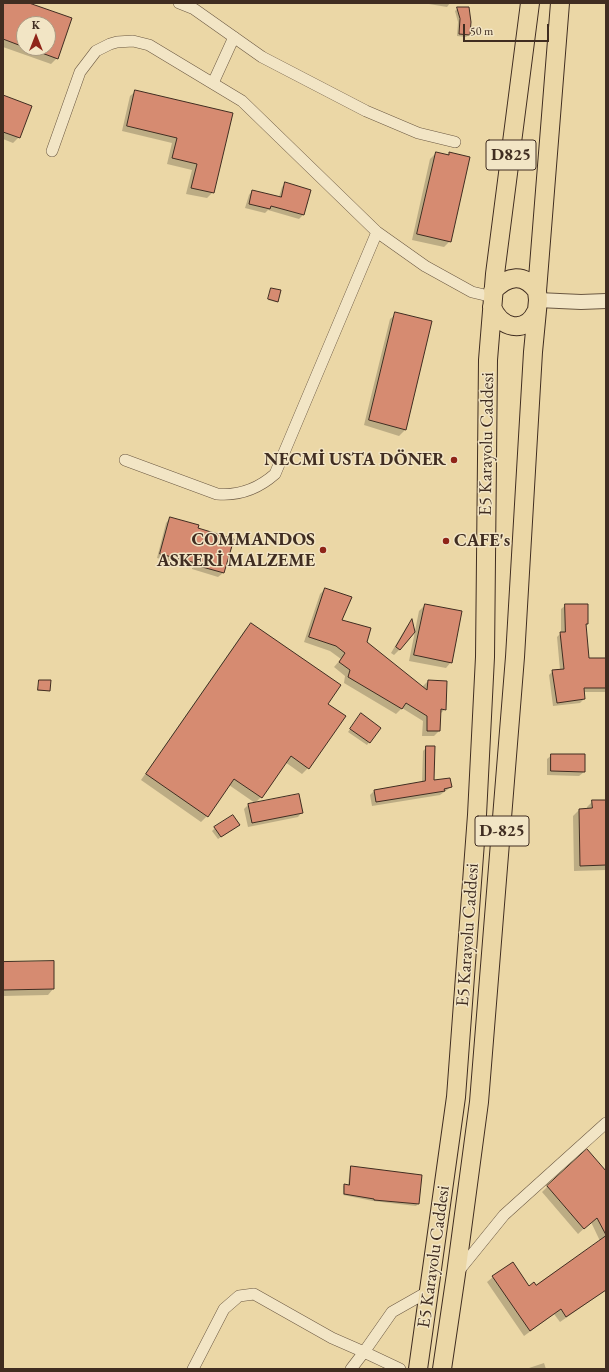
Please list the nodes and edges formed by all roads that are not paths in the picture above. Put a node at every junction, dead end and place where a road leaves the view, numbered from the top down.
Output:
1 (179, 3) edge
2 (530, 3) edge
3 (560, 3) edge
4 (234, 37) junction
5 (213, 83) junction
6 (455, 142) dead end
7 (52, 151) dead end
8 (377, 232) junction
9 (493, 298) junction
10 (537, 301) junction
11 (606, 301) edge
12 (125, 460) dead end
13 (606, 1123) edge
14 (456, 1274) junction
15 (429, 1291) junction
16 (364, 1352) junction
17 (193, 1369) edge
18 (351, 1369) edge
19 (400, 1369) edge
20 (418, 1369) edge
21 (442, 1369) edge

1 - 4 street
2 - 9 highway, E5 Karayolu Caddesi / D825
3 - 10 highway, E5 Karayolu Caddesi / D825
4 - 5 street
4 - 6 street
5 - 7 street
5 - 8 street
8 - 9 street
8 - 12 street
9 - 10 highway
9 - 10 highway
9 - 15 highway, E5 Karayolu Caddesi / D-825
10 - 11 street
10 - 14 highway, E5 Karayolu Caddesi / D-825
13 - 14 street
14 - 21 highway, E5 Karayolu Caddesi / D-825
15 - 16 street
15 - 20 highway, E5 Karayolu Caddesi / D-825
16 - 17 street
16 - 18 street
16 - 19 street

